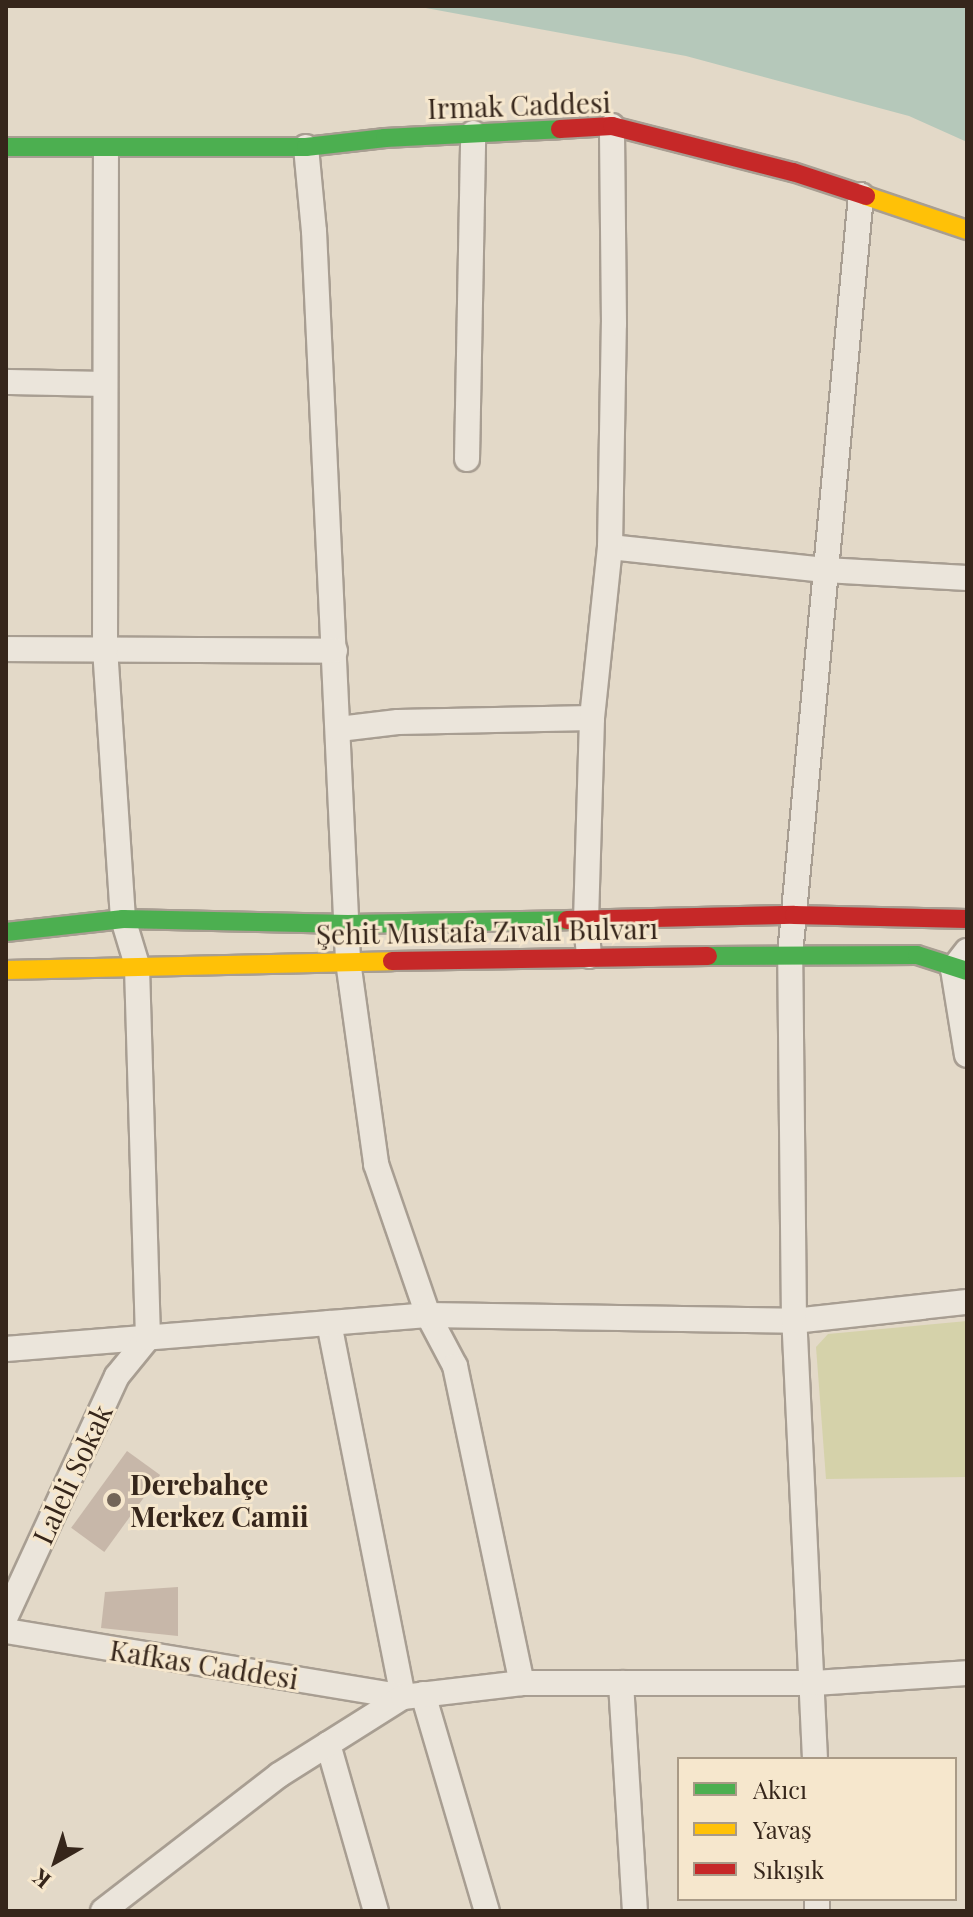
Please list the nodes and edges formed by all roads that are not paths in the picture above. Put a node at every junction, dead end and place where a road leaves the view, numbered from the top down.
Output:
1 (612, 126) junction
2 (473, 133) junction
3 (6, 147) edge
4 (306, 147) junction
5 (106, 150) junction
6 (861, 195) junction
7 (967, 230) edge
8 (6, 382) edge
9 (105, 384) junction
10 (467, 459) dead end
11 (610, 547) junction
12 (825, 570) junction
13 (967, 578) edge
14 (6, 649) edge
15 (105, 651) junction
16 (335, 651) junction
17 (592, 718) junction
18 (339, 729) junction
19 (794, 915) junction
20 (123, 919) junction
21 (967, 919) edge
22 (586, 921) junction
23 (348, 924) junction
24 (6, 932) edge
25 (790, 955) junction
26 (589, 956) junction
27 (348, 961) junction
28 (962, 964) edge
29 (137, 965) junction
30 (6, 970) edge
31 (967, 1055) edge
32 (967, 1302) edge
33 (428, 1315) junction
34 (794, 1321) junction
35 (329, 1323) junction
36 (148, 1338) junction
37 (6, 1349) edge
38 (6, 1616) edge
39 (6, 1631) edge
40 (967, 1673) edge
41 (522, 1683) junction
42 (621, 1683) junction
43 (814, 1683) junction
44 (413, 1696) junction
45 (328, 1744) junction
46 (815, 1757) edge
47 (132, 1888) junction
48 (103, 1911) edge
49 (142, 1911) edge
50 (376, 1911) edge
51 (487, 1911) edge
52 (635, 1911) edge

1 - 2 main road, Irmak Caddesi
1 - 6 main road, Irmak Caddesi
1 - 11 street
2 - 4 main road, Irmak Caddesi
2 - 10 street
3 - 5 main road, Irmak Caddesi
4 - 5 main road, Irmak Caddesi
4 - 16 street
5 - 9 street
6 - 7 main road, Irmak Caddesi
6 - 12 street
8 - 9 street
9 - 15 street
11 - 12 street
11 - 17 street
12 - 13 street
12 - 19 street
14 - 15 street
15 - 16 street
15 - 20 street
16 - 18 street
17 - 18 street
17 - 22 street
18 - 23 street
19 - 21 main road, Şehit Mustafa Zıvalı Bulvarı
19 - 22 main road, Şehit Mustafa Zıvalı Bulvarı
19 - 25 street
20 - 23 main road, Şehit Mustafa Zıvalı Bulvarı
20 - 24 main road, Şehit Mustafa Zıvalı Bulvarı
20 - 29 street
22 - 23 main road, Şehit Mustafa Zıvalı Bulvarı
22 - 26 street
23 - 27 street
25 - 26 main road, Şehit Mustafa Zıvalı Bulvarı
25 - 28 main road, Şehit Mustafa Zıvalı Bulvarı
25 - 34 street
26 - 27 main road, Şehit Mustafa Zıvalı Bulvarı
27 - 29 main road, Şehit Mustafa Zıvalı Bulvarı
27 - 33 street
28 - 31 street
29 - 30 main road, Şehit Mustafa Zıvalı Bulvarı
29 - 36 street
32 - 34 street
33 - 34 street
33 - 35 street
33 - 41 street
34 - 43 street
35 - 36 street
35 - 44 street
36 - 37 street
36 - 38 street, Laleli Sokak
39 - 44 street, Kafkas Caddesi
40 - 43 street
41 - 42 street
41 - 44 street
42 - 43 street
42 - 52 street
43 - 46 street
44 - 45 street
44 - 51 street
45 - 47 street
45 - 50 street
47 - 48 street
47 - 49 street

